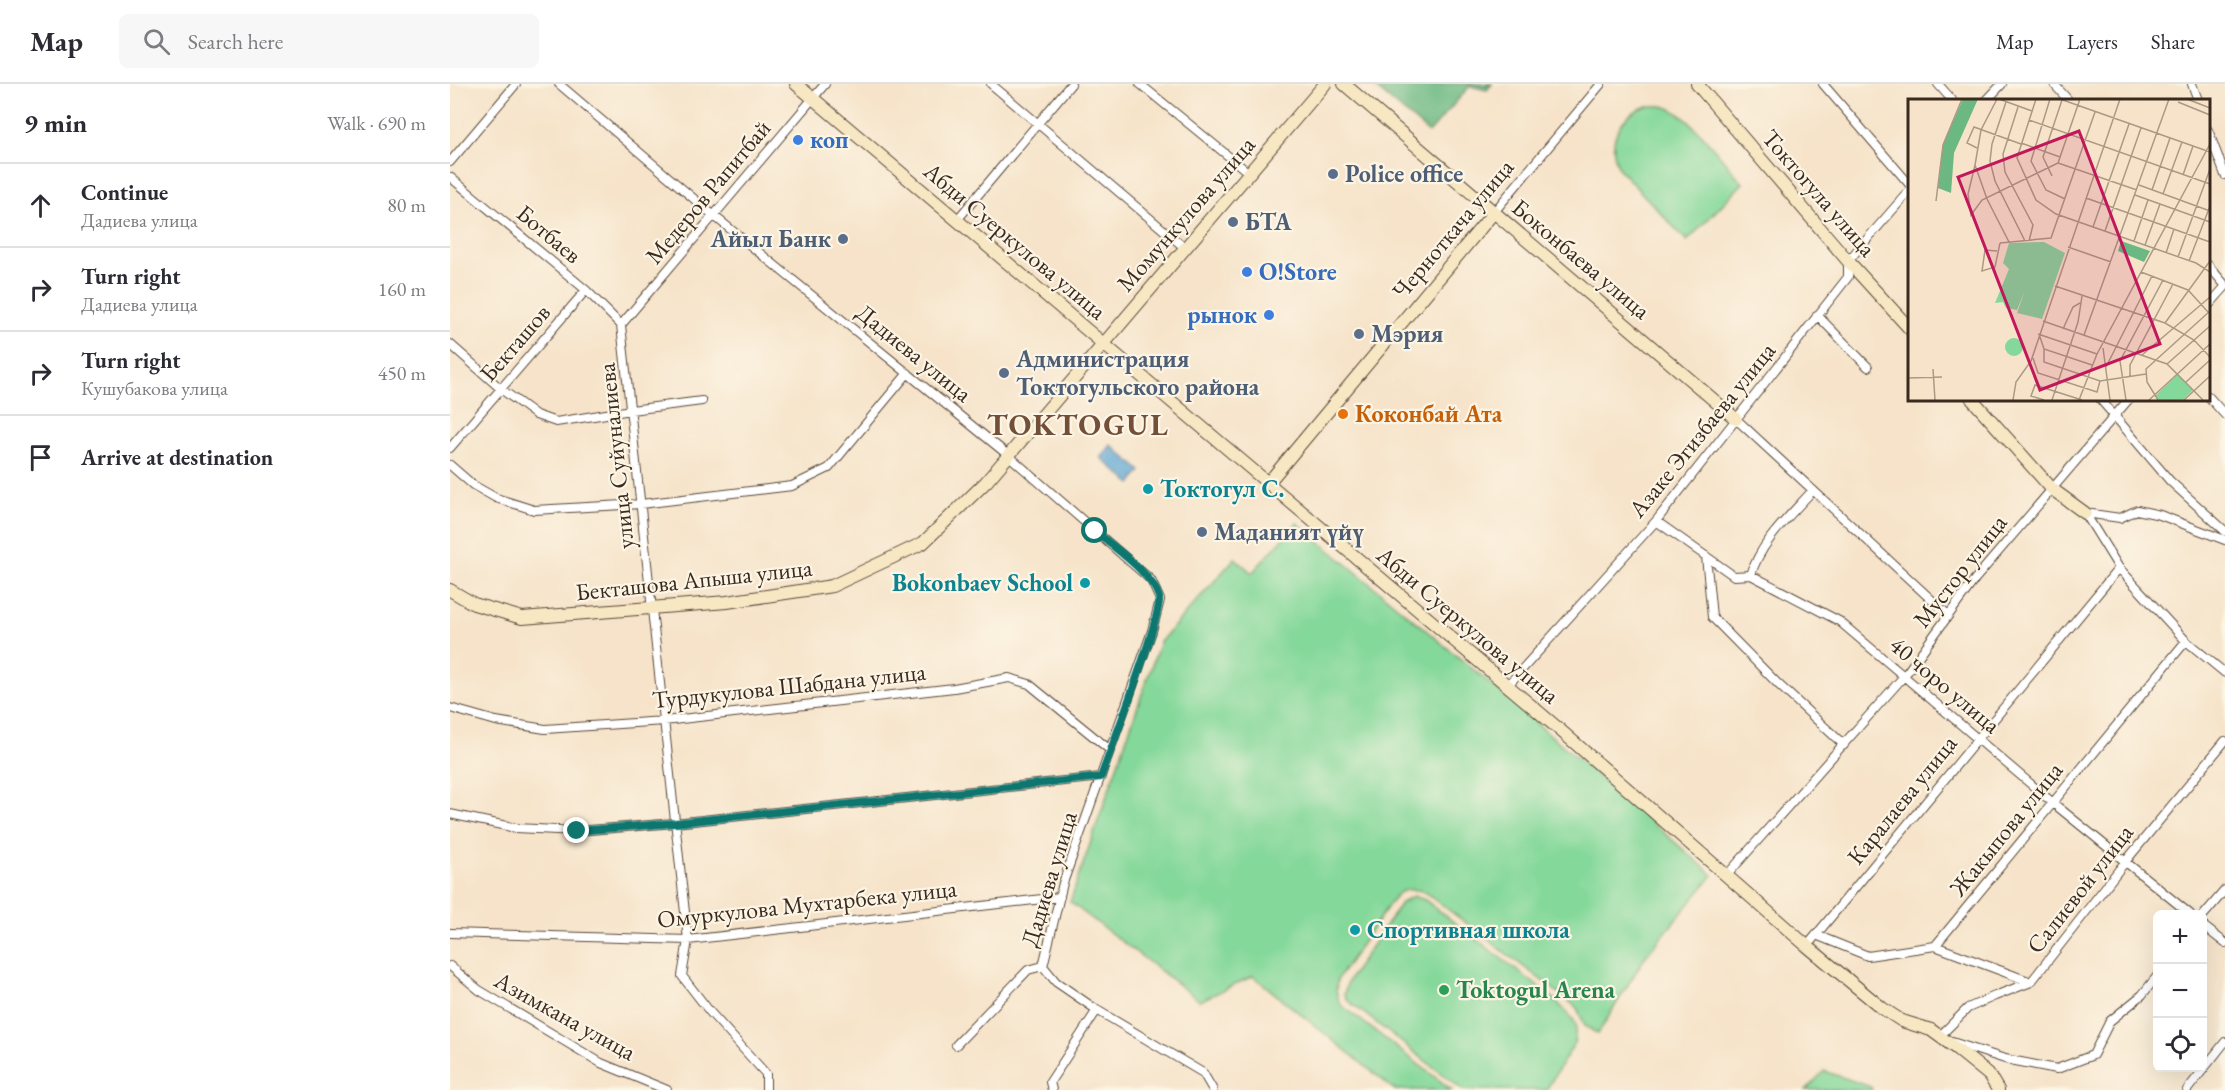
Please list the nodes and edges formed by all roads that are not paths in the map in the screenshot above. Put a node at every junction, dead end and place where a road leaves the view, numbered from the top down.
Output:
1 (516, 84) edge
2 (559, 84) edge
3 (796, 84) edge
4 (825, 84) edge
5 (991, 84) edge
6 (1071, 84) edge
7 (1140, 84) edge
8 (1325, 84) edge
9 (1344, 84) edge
10 (1601, 84) edge
11 (1697, 84) edge
12 (1823, 84) edge
13 (1938, 84) edge
14 (2002, 84) edge
15 (2054, 84) edge
16 (2192, 84) edge
17 (813, 98) junction
18 (1951, 99) edge
19 (1988, 99) edge
20 (2067, 99) edge
21 (2198, 99) edge
22 (1038, 123) junction
23 (2210, 135) edge
24 (450, 162) edge
25 (1249, 173) junction
26 (2225, 175) edge
27 (450, 177) edge
28 (1908, 182) edge
29 (1908, 192) edge
30 (1494, 212) junction
31 (714, 215) junction
32 (957, 220) junction
33 (1185, 248) junction
34 (1848, 261) junction
35 (2210, 267) edge
36 (2225, 286) edge
37 (586, 290) junction
38 (2210, 304) edge
39 (1817, 315) junction
40 (621, 325) junction
41 (1908, 327) edge
42 (1103, 344) junction
43 (450, 345) edge
44 (1868, 367) dead end
45 (908, 373) junction
46 (501, 389) junction
47 (2210, 398) edge
48 (1973, 400) edge
49 (2101, 400) edge
50 (2128, 400) edge
51 (702, 401) dead end
52 (631, 410) junction
53 (2225, 415) edge
54 (2115, 416) junction
55 (1736, 419) junction
56 (450, 448) edge
57 (1008, 455) junction
58 (450, 465) edge
59 (986, 482) joint
60 (1268, 483) junction
61 (2052, 489) junction
62 (1813, 490) junction
63 (641, 504) junction
64 (2085, 513) junction
65 (1656, 520) junction
66 (2225, 531) edge
67 (2225, 540) edge
68 (1706, 556) junction
69 (2119, 568) junction
70 (1751, 575) junction
71 (450, 590) edge
72 (652, 608) junction
73 (1948, 615) junction
74 (2186, 641) junction
75 (2225, 673) edge
76 (1905, 675) junction
77 (1508, 685) junction
78 (450, 708) edge
79 (664, 721) junction
80 (1978, 738) junction
81 (2225, 741) edge
82 (1844, 745) junction
83 (1110, 750) junction
84 (1101, 777) junction
85 (2053, 803) junction
86 (450, 814) edge
87 (675, 823) junction
88 (2125, 862) junction
89 (1727, 875) junction
90 (2225, 890) edge
91 (1060, 897) junction
92 (2184, 910) edge
93 (2207, 912) edge
94 (2207, 929) edge
95 (450, 933) edge
96 (1816, 935) junction
97 (688, 940) junction
98 (2225, 944) edge
99 (1807, 946) junction
100 (1935, 946) junction
101 (450, 966) edge
102 (1043, 966) junction
103 (2153, 980) edge
104 (2031, 982) junction
105 (1097, 1010) junction
106 (1943, 1038) junction
107 (2225, 1042) edge
108 (956, 1045) dead end
109 (667, 1090) edge
110 (766, 1090) edge
111 (1052, 1090) edge
112 (1213, 1090) edge
113 (1998, 1090) edge
114 (2187, 1090) edge

1 - 24 street
2 - 31 street, Дадиева улица
3 - 17 street, Абди Суеркулова улица
4 - 17 street, Медеров Рапитбай
5 - 22 street
6 - 22 street
7 - 25 street
8 - 25 street, Момункулова улица
9 - 30 street, Боконбаева улица
10 - 30 street, Черноткача улица
11 - 34 street, Токтогула улица
12 - 28 street
13 - 18 street
14 - 19 street
15 - 20 street
16 - 21 street
17 - 31 street, Медеров Рапитбай
17 - 32 street, Абди Суеркулова улица
22 - 32 street
22 - 33 street
23 - 26 street
25 - 33 street, Момункулова улица
27 - 37 street, Ботбаев
29 - 34 street, Азаке Эгизбаева улица
30 - 55 street, Боконбаева улица
30 - 60 street, Черноткача улица
31 - 40 street, Медеров Рапитбай
31 - 45 street, Дадиева улица
32 - 42 street, Абди Суеркулова улица
33 - 42 street, Момункулова улица
34 - 39 street, Азаке Эгизбаева улица
34 - 41 street, Токтогула улица
35 - 36 street
36 - 38 street
37 - 40 street, Ботбаев
37 - 46 street, Бекташов
39 - 44 street
39 - 55 street, Азаке Эгизбаева улица
40 - 52 street, улица Суйуналиева
42 - 57 street, Момункулова улица
42 - 60 street, Абди Суеркулова улица
43 - 46 street
45 - 57 street, Дадиева улица
45 - 63 street
46 - 52 street
46 - 56 street, Бекташов
47 - 53 street
48 - 61 street
49 - 54 street
50 - 54 street, Мустор улица
51 - 52 street
52 - 63 street, улица Суйуналиева
54 - 61 street, Мустор улица
54 - 66 street
55 - 62 street
55 - 65 street, Азаке Эгизбаева улица
57 - 59 street, Момункулова улица
57 - 83 street, Дадиева улица
58 - 63 street
59 - 72 street, Бекташова Апыша улица
60 - 77 street, Абди Суеркулова улица
61 - 64 street
61 - 73 street, Мустор улица
62 - 70 street
62 - 73 street
63 - 72 street, улица Суйуналиева
64 - 67 street
64 - 69 street
65 - 68 street, 40 чоро улица
65 - 77 street, Азаке Эгизбаева улица
68 - 70 street, 40 чоро улица
68 - 82 street
69 - 74 street
69 - 80 street, Каралаева улица
70 - 76 street, 40 чоро улица
71 - 72 street, Бекташова Апыша улица
72 - 79 street, улица Суйуналиева
73 - 76 street, Мустор улица
74 - 75 street
74 - 85 street, Жакыпова улица
76 - 80 street, 40 чоро улица
76 - 82 street, Мустор улица
77 - 89 street, Абди Суеркулова улица
78 - 79 street, Турдукулова Шабдана улица
79 - 83 street, Турдукулова Шабдана улица
79 - 87 street, улица Суйуналиева
80 - 85 street, 40 чоро улица
80 - 96 street, Каралаева улица
81 - 88 street, Салиевой улица
82 - 89 street, Мустор улица
83 - 84 street, Дадиева улица
84 - 87 street
84 - 91 street, Дадиева улица
85 - 88 street, 40 чоро улица
85 - 100 street, Жакыпова улица
86 - 87 street
87 - 97 street, улица Суйуналиева
88 - 92 street, 40 чоро улица
88 - 104 street, Салиевой улица
89 - 99 street, Абди Суеркулова улица
90 - 93 street
91 - 97 street, Омуркулова Мухтарбека улица
91 - 102 street, Дадиева улица
94 - 98 street
95 - 97 street, Омуркулова Мухтарбека улица
96 - 99 street, Каралаева улица
96 - 100 street
97 - 110 street, улица Суйуналиева
99 - 106 street, Абди Суеркулова улица
100 - 104 street, Салиевой улица
101 - 109 street, Азимкана улица
102 - 105 street
102 - 108 street
103 - 106 street
104 - 106 street
105 - 111 street
105 - 112 street
106 - 113 street, Абди Суеркулова улица
107 - 114 street

